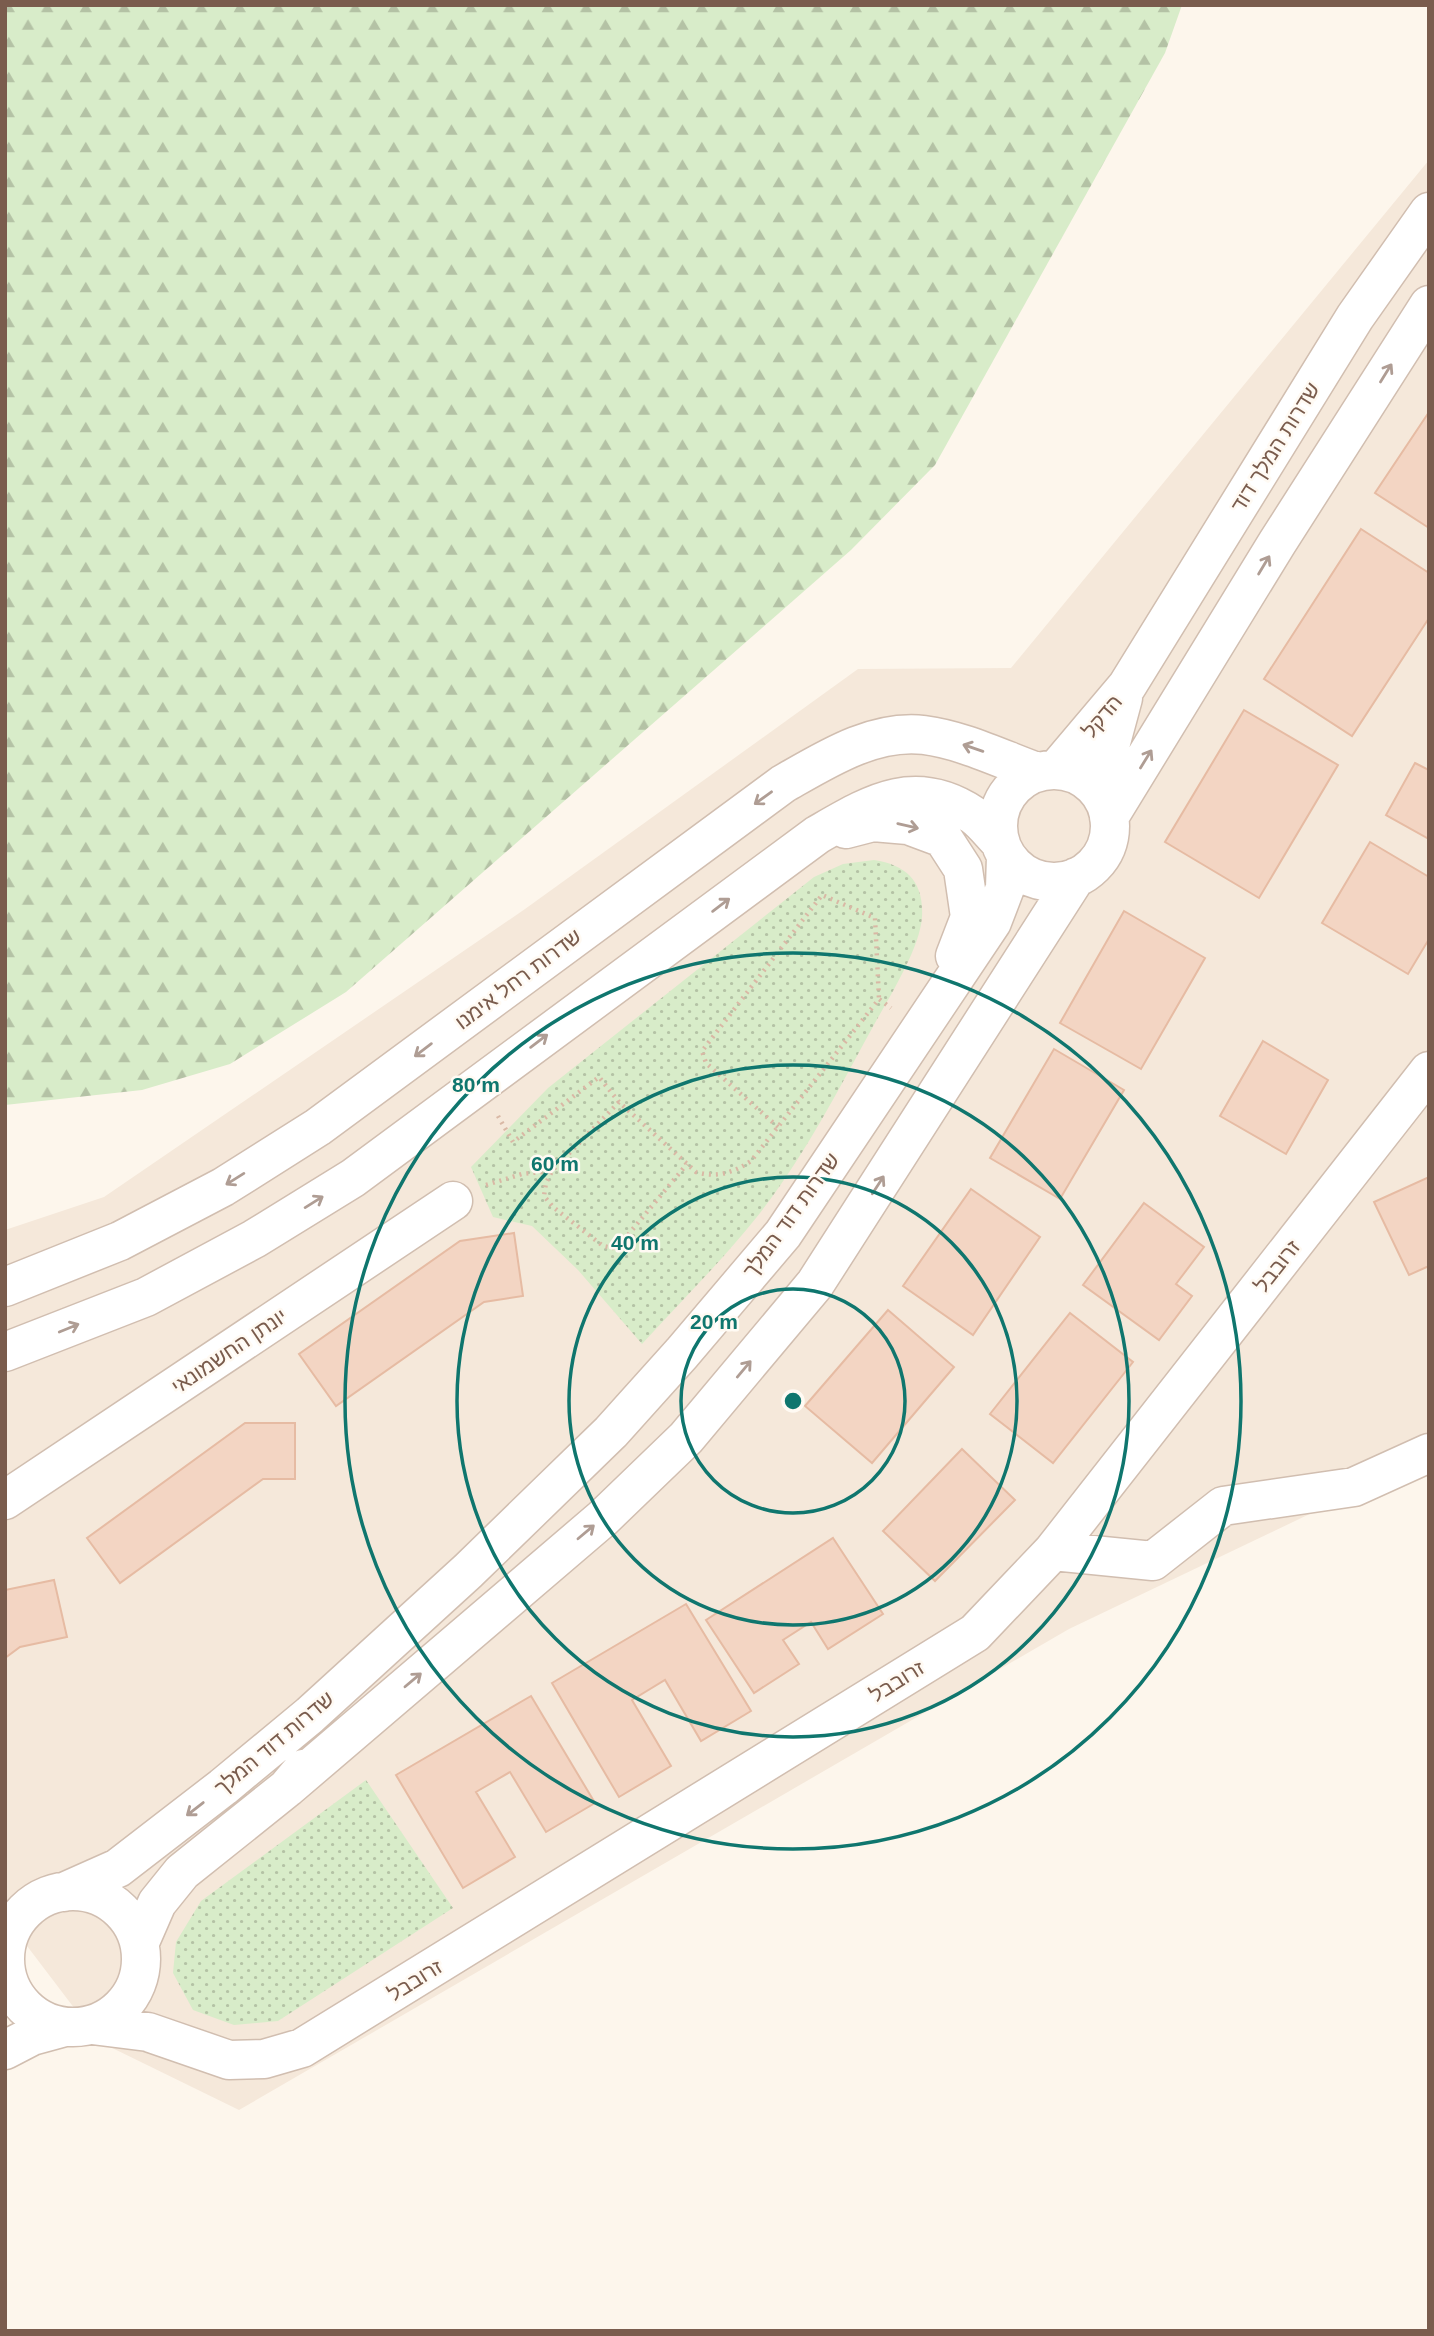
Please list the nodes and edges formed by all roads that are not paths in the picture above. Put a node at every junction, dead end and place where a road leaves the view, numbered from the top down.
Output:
1 (1429, 212) edge
2 (1429, 305) edge
3 (1127, 686) junction
4 (1047, 771) junction
5 (1106, 808) junction
6 (817, 835) junction
7 (1003, 849) junction
8 (1070, 879) junction
9 (992, 922) junction
10 (927, 1018) junction
11 (1429, 1072) edge
12 (453, 1201) road end
13 (5, 1287) edge
14 (5, 1352) edge
15 (1429, 1453) edge
16 (5, 1500) edge
17 (1053, 1551) junction
18 (468, 1571) junction
19 (287, 1788) junction
20 (64, 1892) junction
21 (6, 1950) edge
22 (140, 1952) junction
23 (79, 2026) junction
24 (191, 2048) junction
25 (5, 2050) edge

1 - 3 street, שדרות המלך דוד
5 -> 2 street
3 - 4 street, הדקל
3 - 5 street, הדקל
4 - 5 street
4 - 7 street
4 -> 13 street, שדרות רחל אימנו
5 - 8 street
6 - 7 street
6 -> 10 street
14 -> 6 street
7 - 8 street
7 - 9 street, שדרות דוד המלך
8 - 9 street, שדרות דוד המלך
19 -> 8 street
9 - 10 street, שדרות דוד המלך
10 - 18 street, שדרות דוד המלך
11 - 17 street, זרובבל
12 - 16 street, יונתן החשמונאי
15 - 17 street
17 - 24 street, זרובבל
18 - 19 street, שדרות דוד המלך
18 -> 20 street, שדרות דוד המלך
19 - 22 street, שדרות דוד המלך
20 - 21 street
20 - 22 street
21 - 23 street
22 - 23 street
22 - 24 street, זרובבל
23 - 24 street, זרובבל
23 - 25 street

